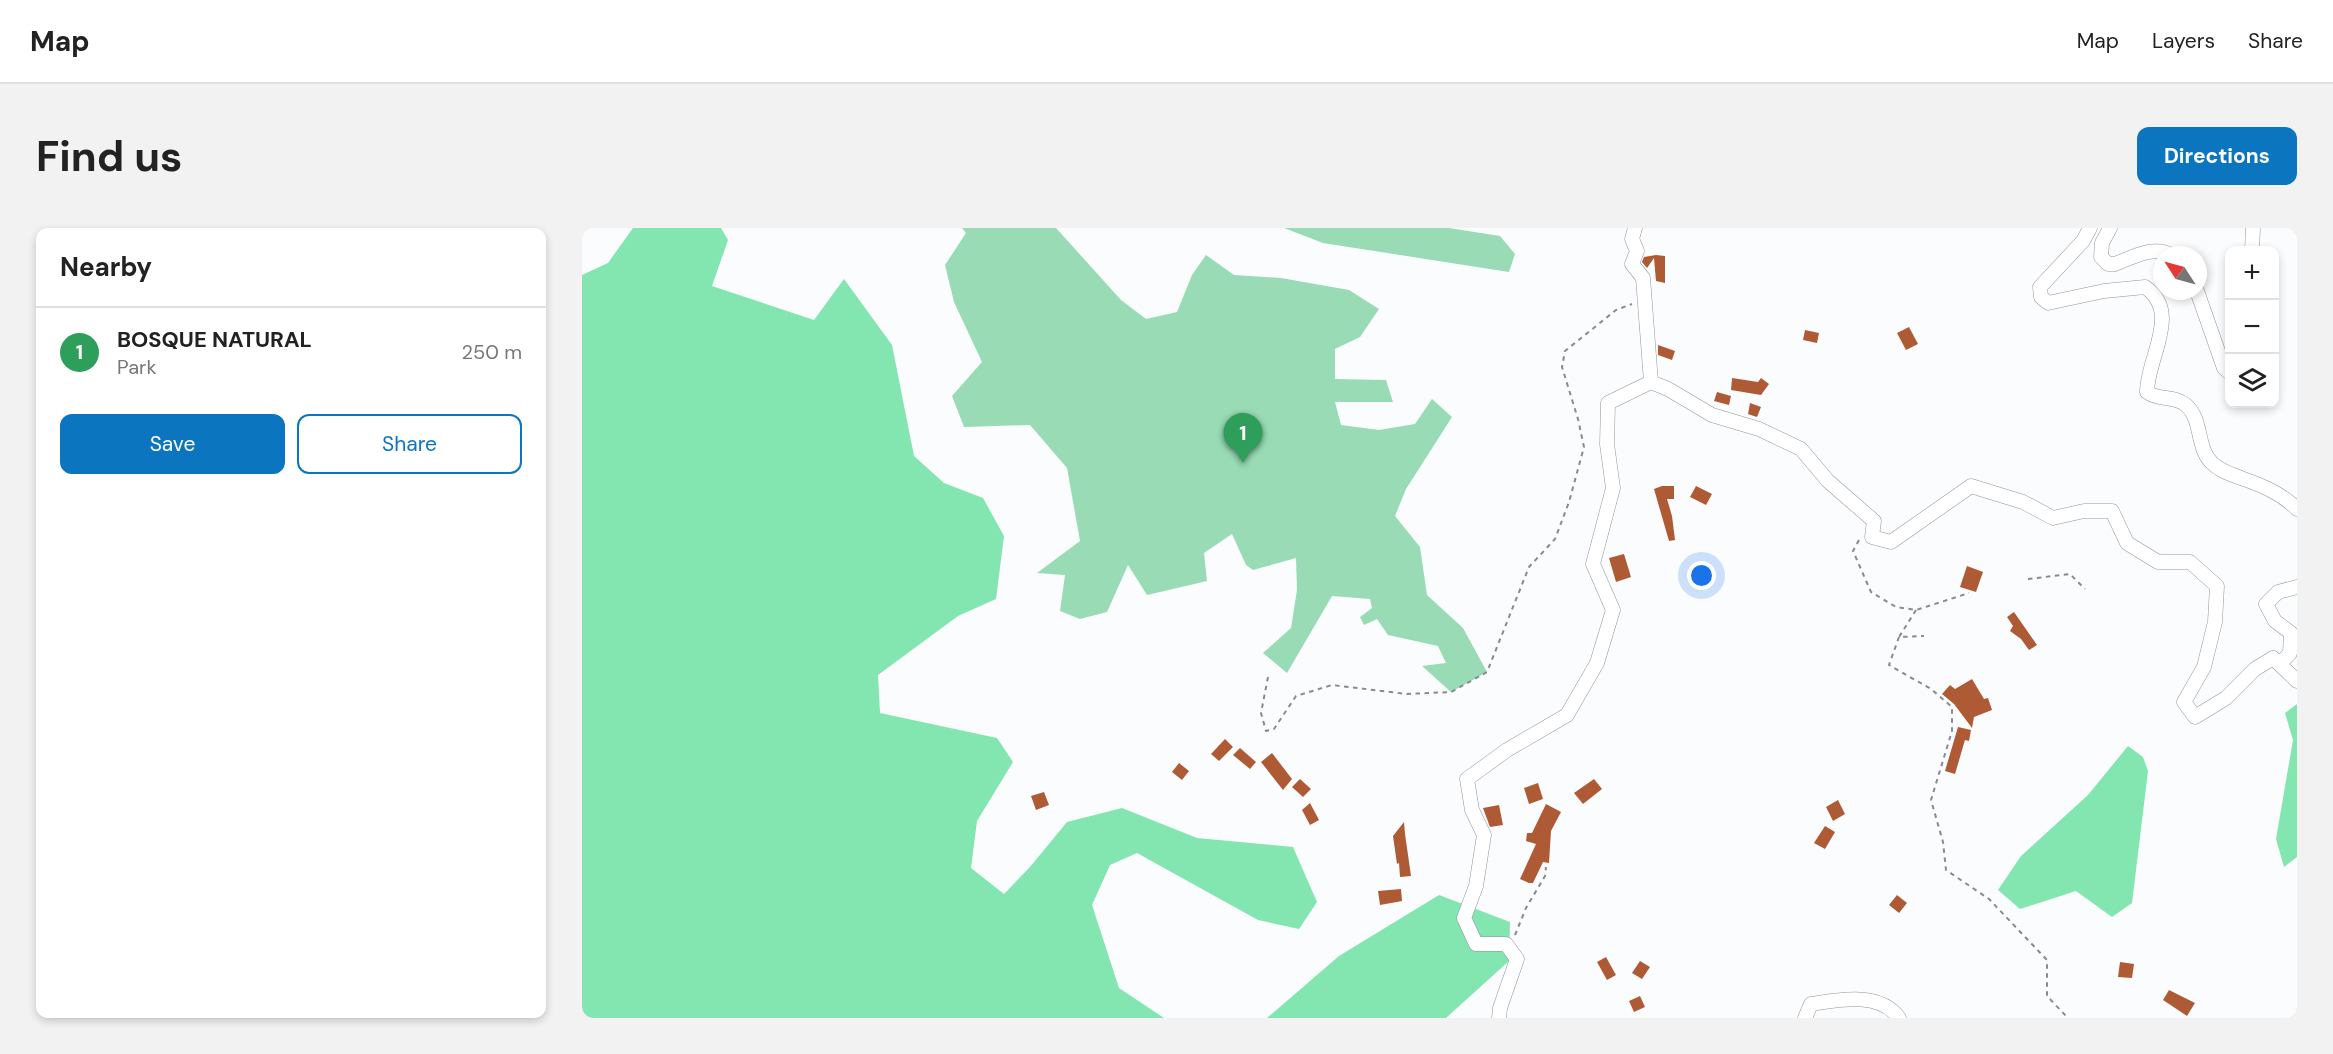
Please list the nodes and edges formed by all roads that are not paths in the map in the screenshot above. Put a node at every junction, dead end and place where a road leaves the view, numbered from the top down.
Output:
1 (1635, 228) edge
2 (2090, 228) edge
3 (2110, 228) edge
4 (2253, 228) edge
5 (2252, 246) edge
6 (2153, 250) edge
7 (2200, 300) edge
8 (2225, 369) edge
9 (1651, 382) junction
10 (2297, 509) edge
11 (2297, 587) edge
12 (2280, 664) junction
13 (2297, 681) edge
14 (1499, 1018) edge
15 (1805, 1018) edge
16 (1899, 1018) edge

1 - 9 street
2 - 10 street
3 - 6 street
4 - 5 street
7 - 8 street
9 - 12 street
9 - 14 street
11 - 12 street
12 - 13 street
15 - 16 street

